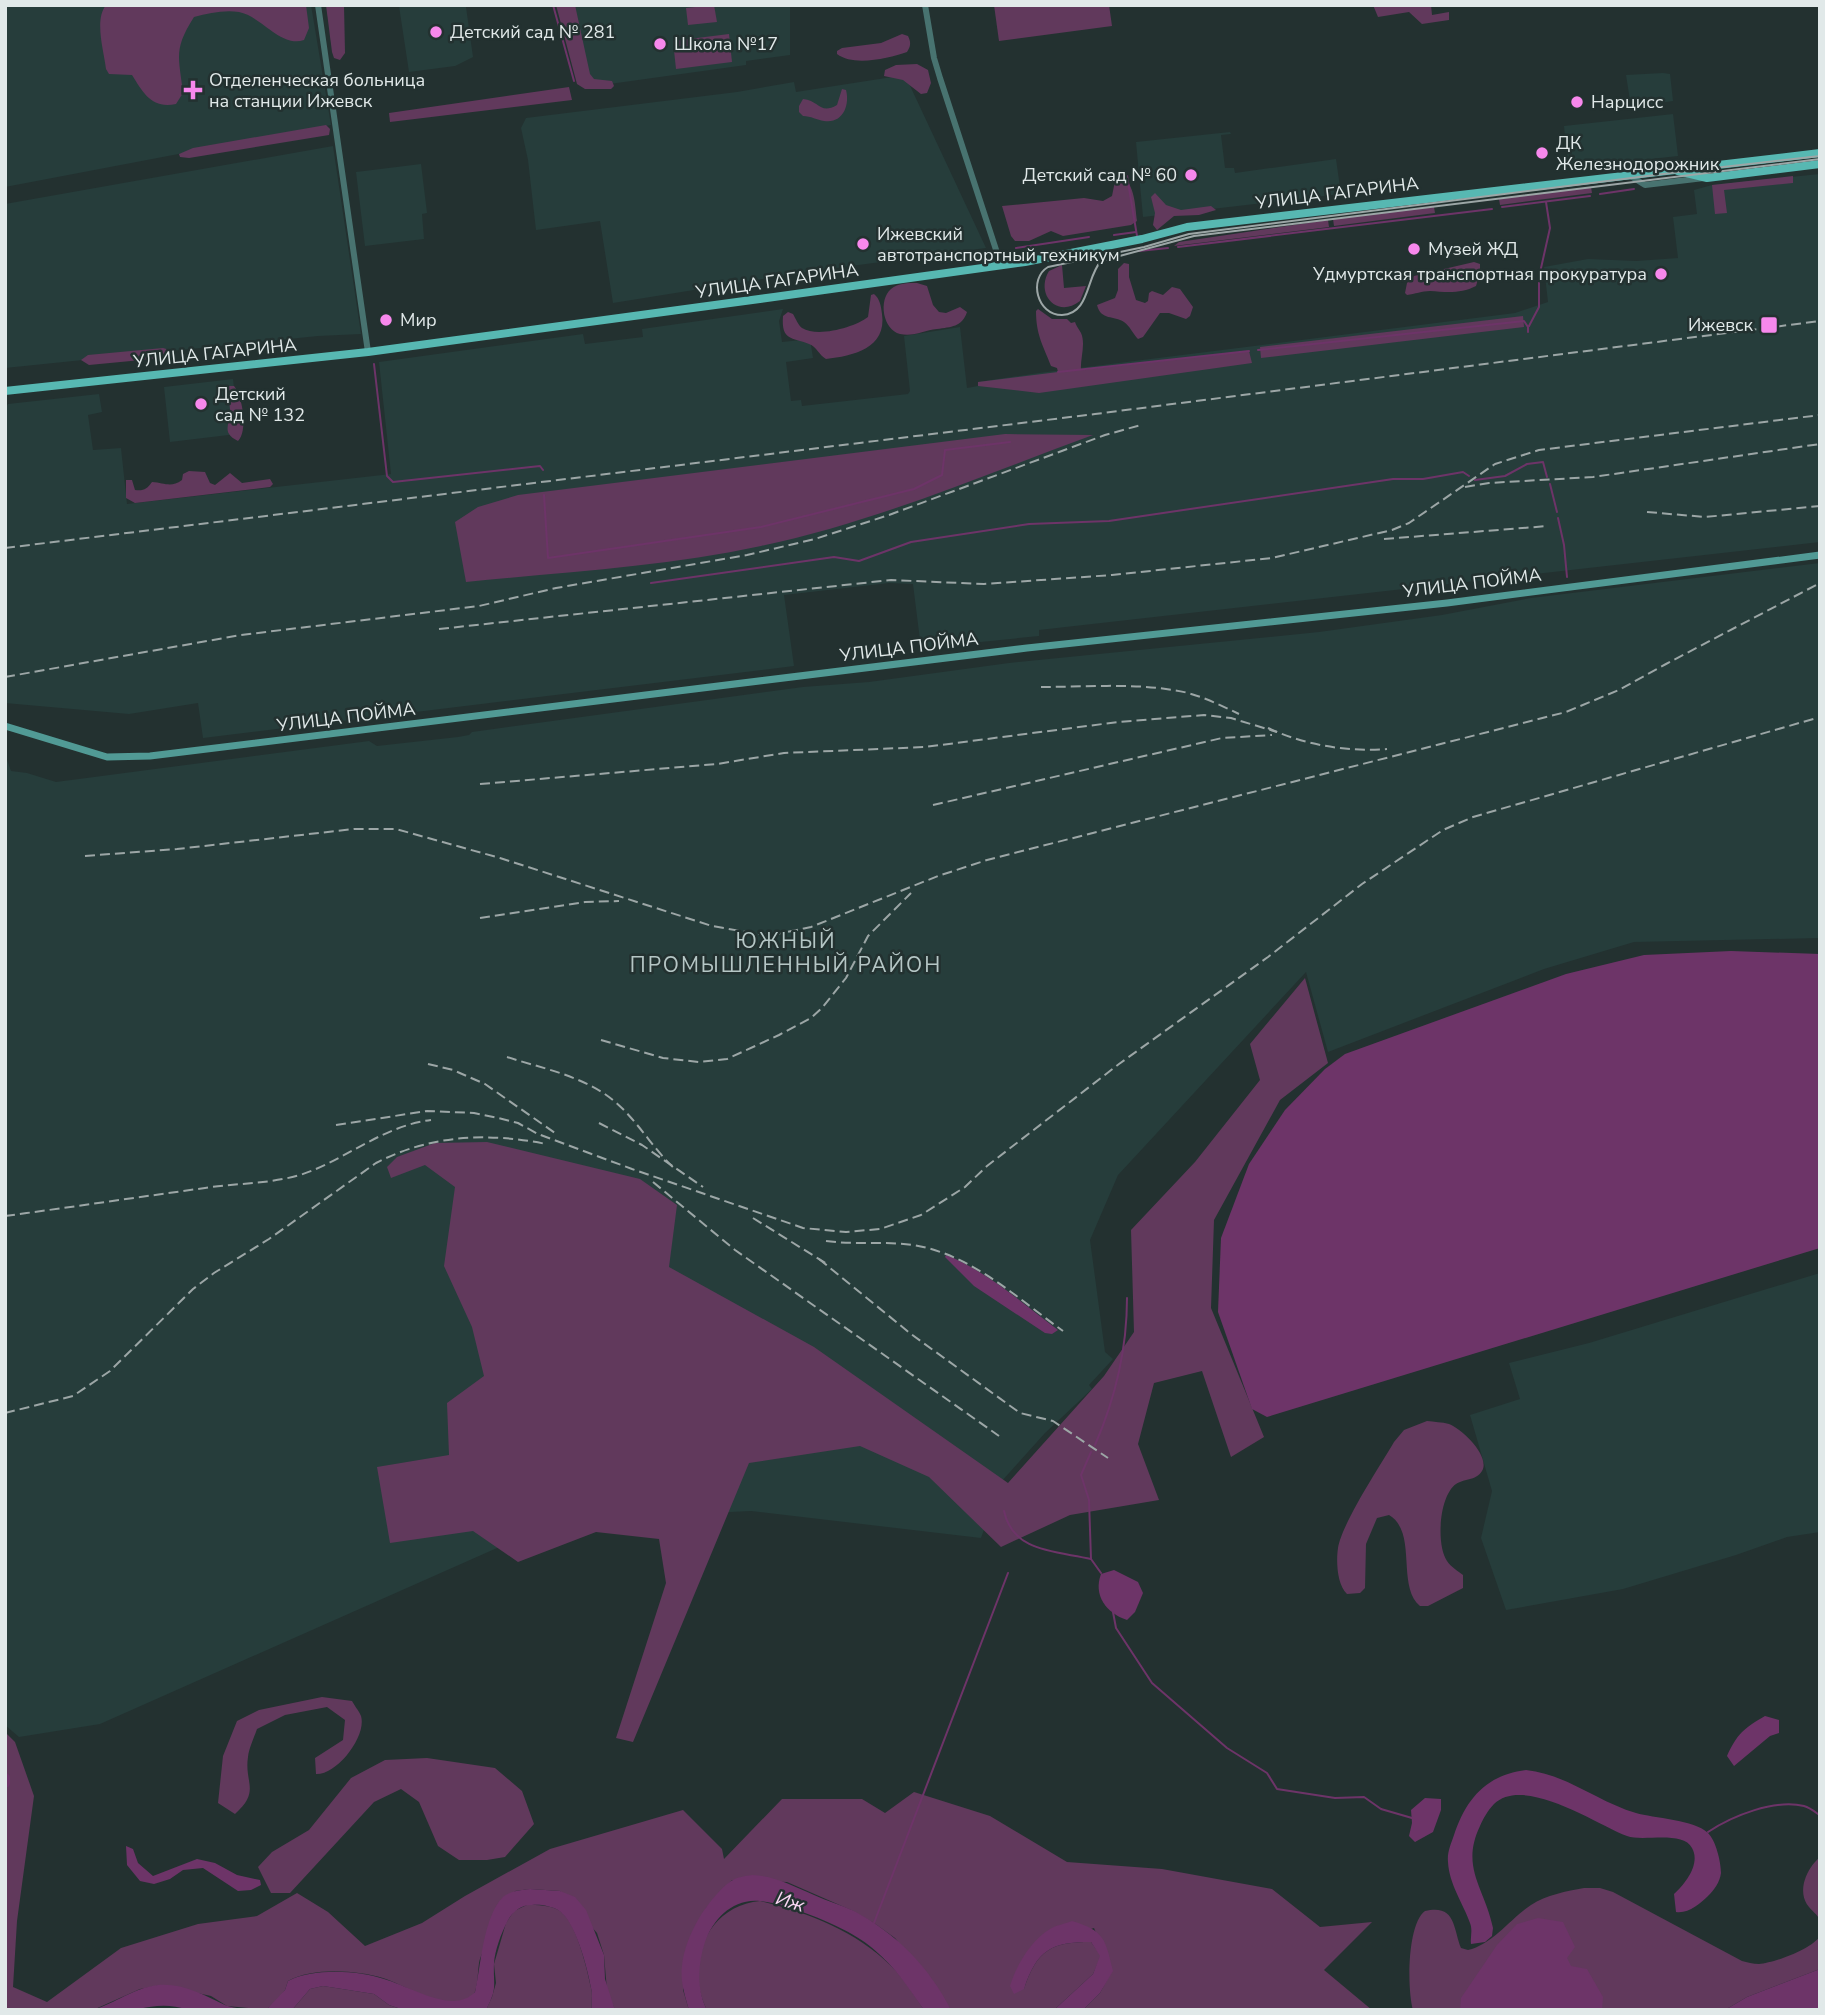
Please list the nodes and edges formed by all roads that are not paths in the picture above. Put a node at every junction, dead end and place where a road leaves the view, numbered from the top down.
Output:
1 (318, 5) edge
2 (925, 5) edge
3 (1820, 152) edge
4 (1820, 164) edge
5 (1675, 170) junction
6 (1629, 175) junction
7 (1707, 178) junction
8 (1001, 265) junction
9 (368, 352) junction
10 (5, 391) edge
11 (1820, 555) edge
12 (5, 726) edge

1 - 9 street
2 - 8 street
3 - 5 main road, УЛИЦА ГАГАРИНА
4 - 7 main road, УЛИЦА ГАГАРИНА
5 - 6 main road, УЛИЦА ГАГАРИНА
5 - 7 main road, УЛИЦА ГАГАРИНА
6 - 7 street
6 - 8 main road, УЛИЦА ГАГАРИНА
8 - 9 main road, УЛИЦА ГАГАРИНА
9 - 10 main road, УЛИЦА ГАГАРИНА
11 - 12 main road, УЛИЦА ПОЙМА

